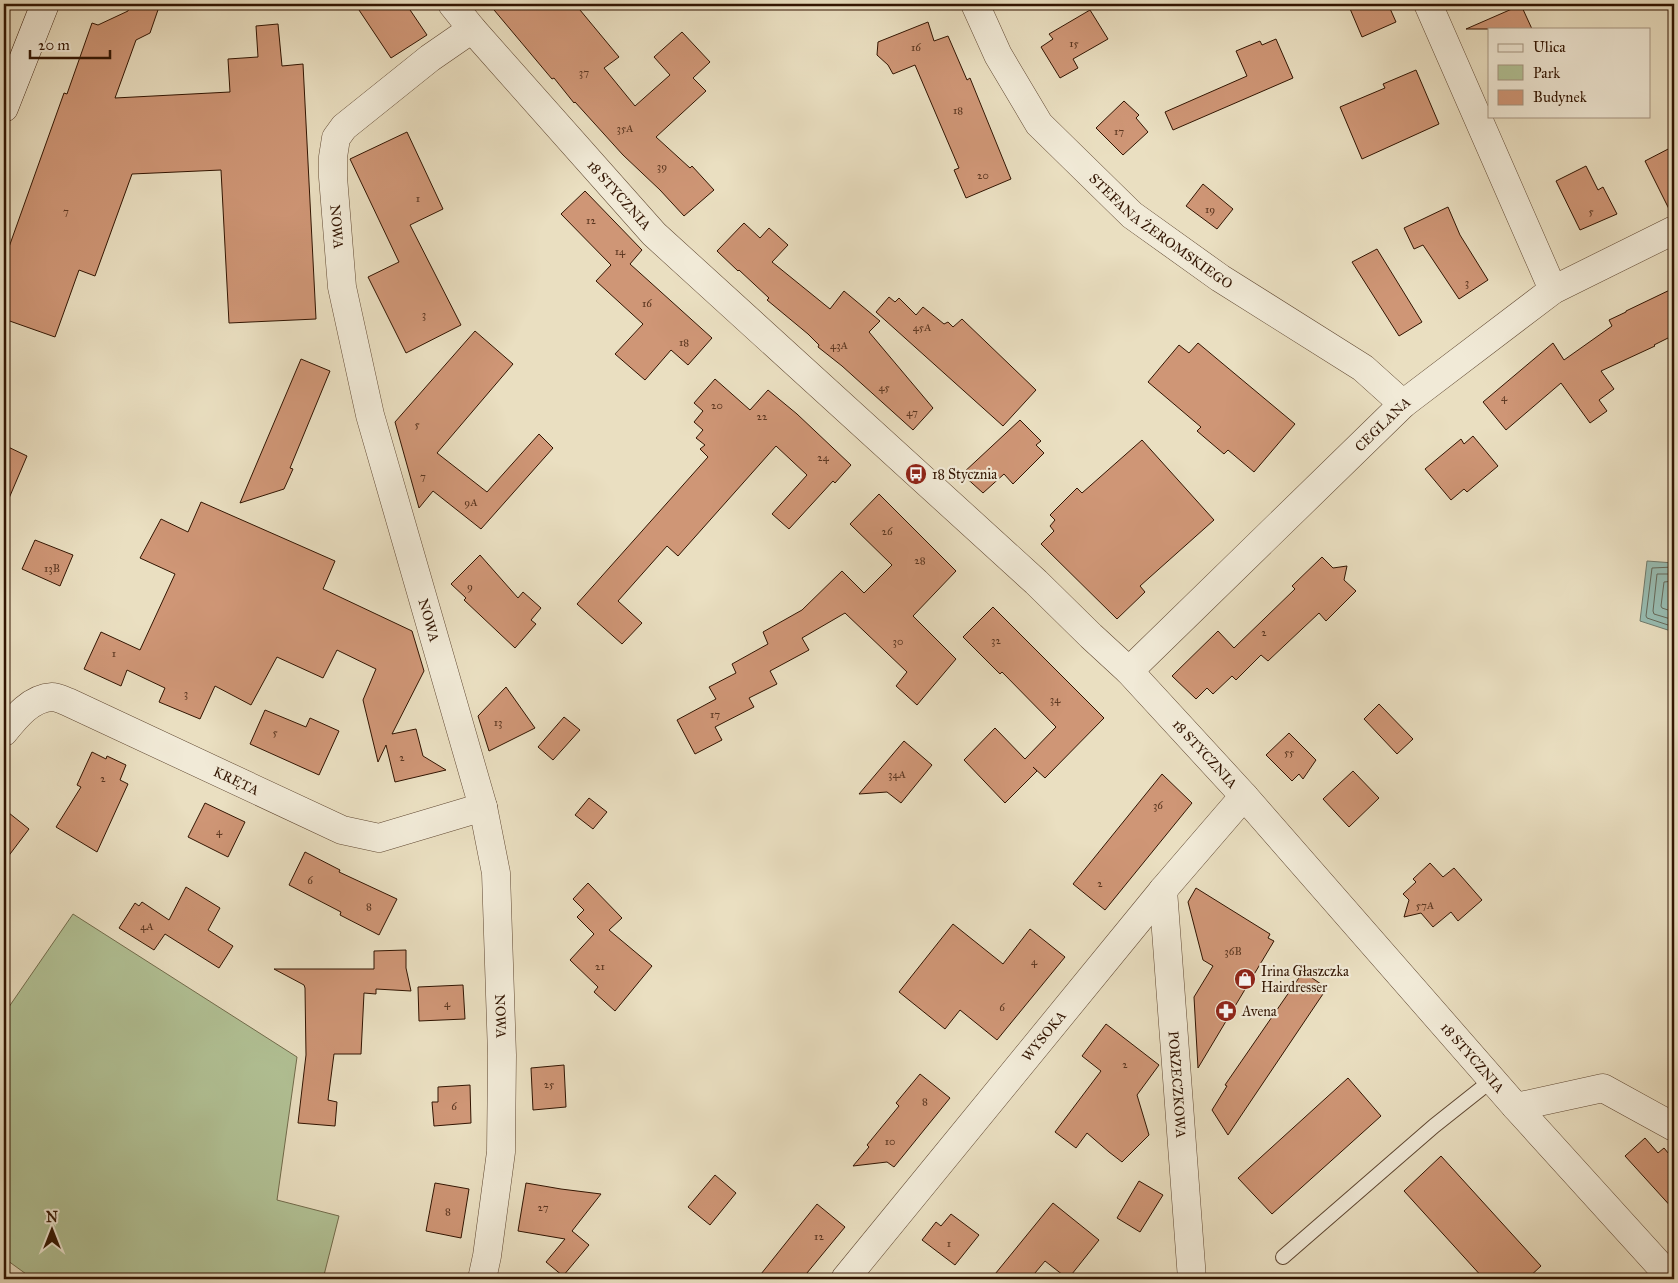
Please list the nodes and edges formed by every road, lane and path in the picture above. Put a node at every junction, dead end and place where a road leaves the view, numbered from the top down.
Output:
1 (45, 4) edge
2 (452, 4) edge
3 (975, 4) edge
4 (1428, 4) edge
5 (472, 29) junction
6 (4, 108) edge
7 (1674, 230) edge
8 (1553, 290) junction
9 (1403, 404) junction
10 (1129, 671) junction
11 (4, 732) edge
12 (1244, 796) junction
13 (483, 807) junction
14 (1163, 890) junction
15 (1492, 1080) junction
16 (1516, 1107) junction
17 (1674, 1127) edge
18 (1283, 1257) dead end
19 (482, 1279) edge
20 (846, 1279) edge
21 (1192, 1279) edge
22 (1672, 1279) edge

1 - 6 street
2 - 5 street, 18 STYCZNIA
3 - 9 street, STEFANA ŻEROMSKIEGO
4 - 8 street
5 - 10 street, 18 STYCZNIA
5 - 13 street, NOWA
7 - 8 street, CEGLANA
8 - 9 street, CEGLANA
9 - 10 street, CEGLANA
10 - 12 street, 18 STYCZNIA
11 - 13 street, KRĘTA
12 - 14 street, WYSOKA
12 - 15 street, 18 STYCZNIA
13 - 19 street, NOWA
14 - 20 street, WYSOKA
14 - 21 street, PORZECZKOWA
15 - 16 street, 18 STYCZNIA
15 - 18 lane
16 - 17 street
16 - 22 street, 18 STYCZNIA

